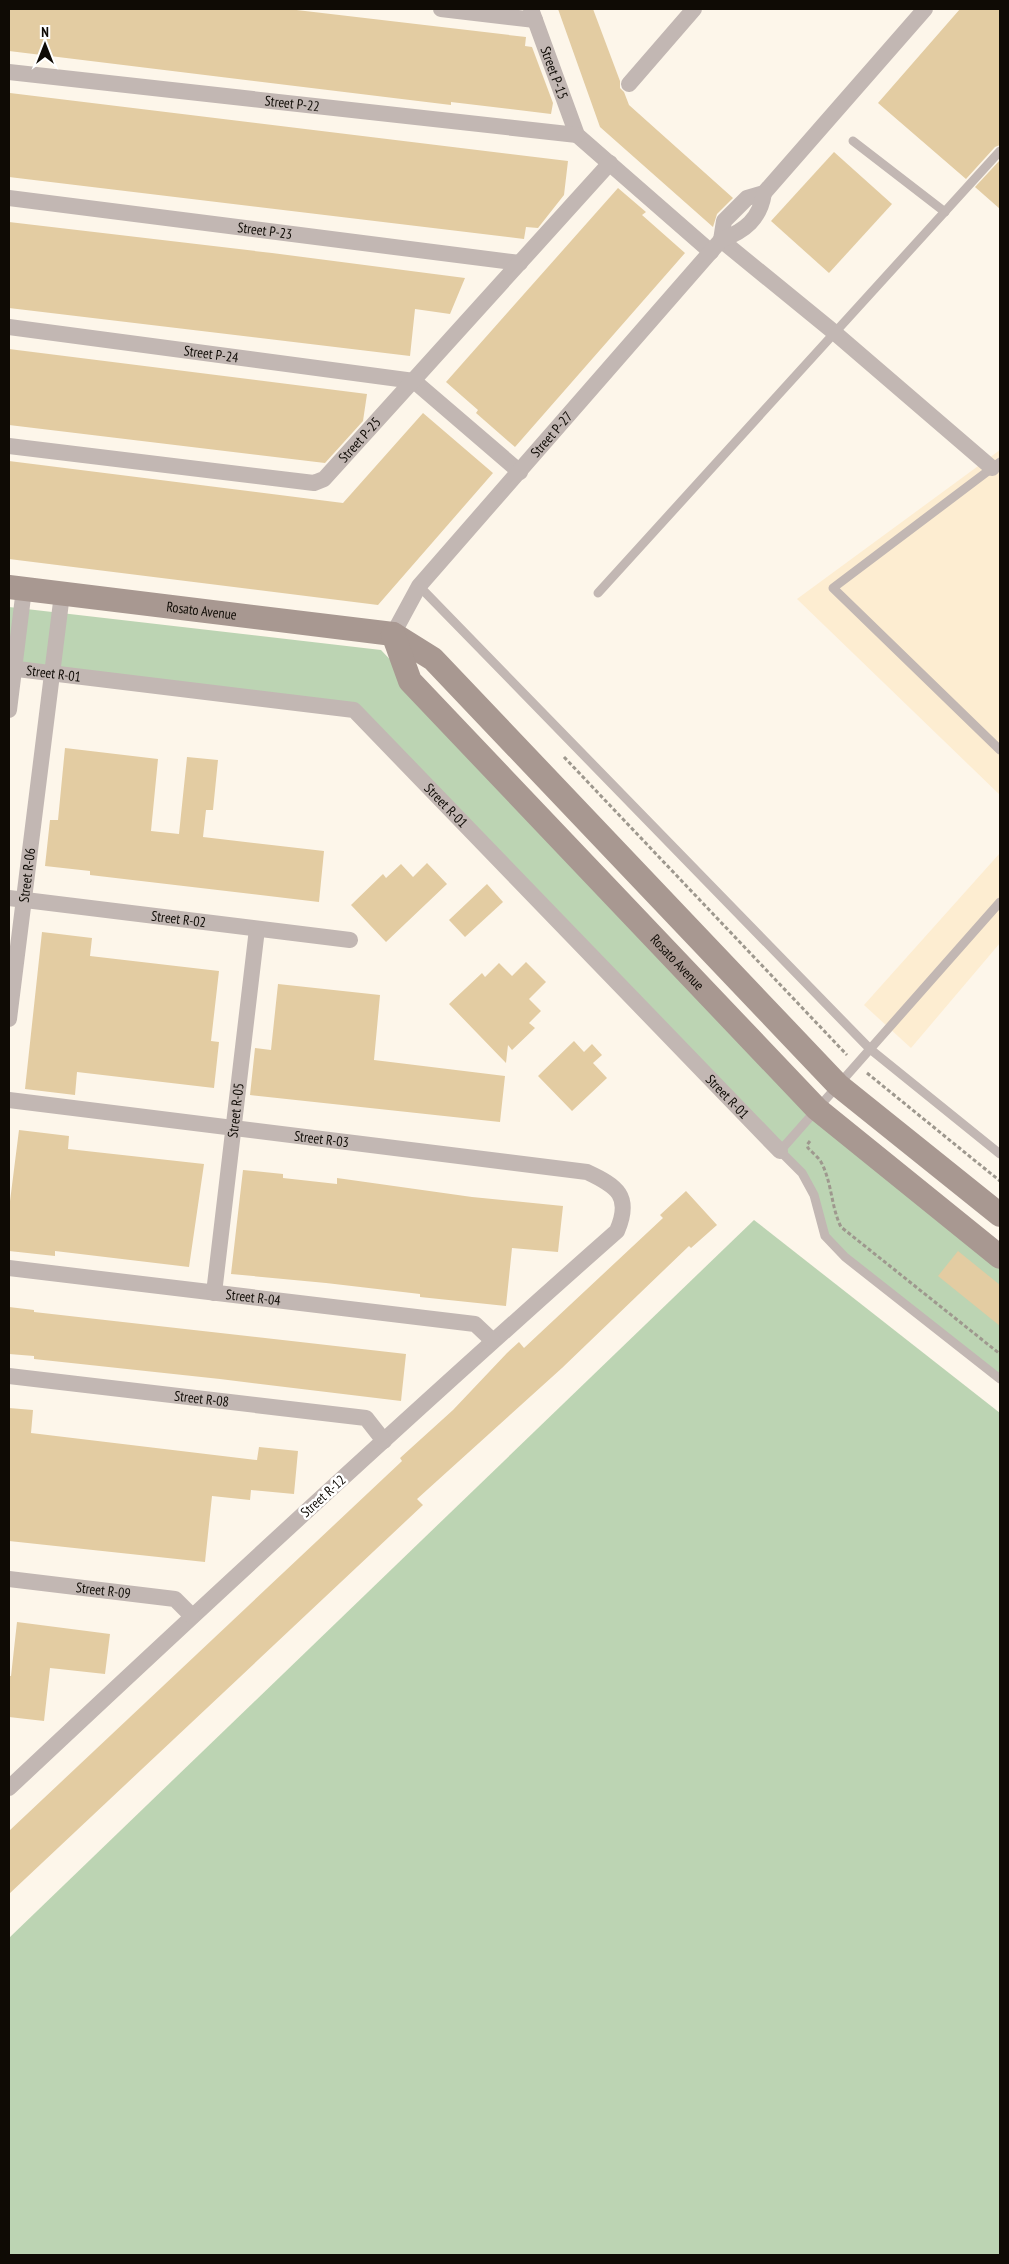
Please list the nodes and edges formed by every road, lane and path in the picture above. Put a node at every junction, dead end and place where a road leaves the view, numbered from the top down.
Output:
1 (441, 9) edge
2 (694, 9) edge
3 (925, 9) edge
4 (533, 14) edge
5 (9, 72) edge
6 (629, 84) dead end
7 (577, 135) junction
8 (853, 141) dead end
9 (1000, 151) edge
10 (610, 163) junction
11 (764, 193) junction
12 (9, 198) edge
13 (945, 212) junction
14 (716, 246) junction
15 (520, 263) junction
16 (9, 327) edge
17 (835, 333) junction
18 (414, 381) junction
19 (9, 446) edge
20 (996, 465) edge
21 (520, 472) junction
22 (419, 586) junction
23 (16, 588) edge
24 (598, 593) dead end
25 (62, 594) junction
26 (393, 634) junction
27 (11, 668) edge
28 (52, 673) junction
29 (9, 710) edge
30 (1000, 750) edge
31 (16, 899) edge
32 (1000, 902) edge
33 (257, 929) junction
34 (350, 940) dead end
35 (9, 1019) edge
36 (870, 1049) junction
37 (838, 1084) junction
38 (9, 1100) edge
39 (817, 1109) junction
40 (234, 1128) junction
41 (813, 1137) dead end
42 (780, 1151) junction
43 (1000, 1154) edge
44 (623, 1200) joint
45 (1000, 1215) edge
46 (1000, 1257) edge
47 (9, 1268) edge
48 (214, 1293) junction
49 (493, 1341) junction
50 (1000, 1354) edge
51 (9, 1376) edge
52 (1000, 1378) edge
53 (384, 1441) junction
54 (9, 1579) edge
55 (192, 1616) junction
56 (9, 1788) edge

1 - 4 street
2 - 6 street
3 - 11 street
4 - 7 street, Street P-15
5 - 7 street, Street P-22
7 - 10 street
8 - 13 lane
9 - 13 lane
10 - 14 street
10 - 15 street, Street P-25
11 - 14 street, Street P-27
11 - 14 street, Street P-27
12 - 15 street, Street P-23
13 - 17 lane
14 - 17 street
14 - 21 street, Street P-27
15 - 18 street, Street P-25
16 - 18 street, Street P-24
17 - 20 street
17 - 24 lane
18 - 19 street, Street P-25
18 - 21 street
20 - 30 lane
21 - 22 street, Street P-27
22 - 26 street, Street P-27
22 - 36 lane
23 - 25 street, Rosato Avenue
23 - 27 street
25 - 26 street, Rosato Avenue
25 - 28 street, Street R-06
26 - 37 street, Rosato Avenue
26 - 39 street, Rosato Avenue
27 - 28 street, Street R-01
27 - 29 street
28 - 31 street, Street R-06
28 - 42 street, Street R-01
31 - 33 street, Street R-02
31 - 35 street, Street R-06
32 - 36 lane
33 - 34 street, Street R-02
33 - 40 street, Street R-05
36 - 37 lane
36 - 43 lane
37 - 39 lane
37 - 45 street, Rosato Avenue
38 - 40 street, Street R-03
39 - 42 lane
39 - 46 street, Rosato Avenue
40 - 44 street, Street R-03
40 - 48 street, Street R-05
41 - 50 path
42 - 52 lane
44 - 49 street, Street R-12
47 - 48 street, Street R-04
48 - 49 street, Street R-04
49 - 53 street, Street R-12
51 - 53 street, Street R-08
53 - 55 street, Street R-12
54 - 55 street, Street R-09
55 - 56 street, Street R-12

